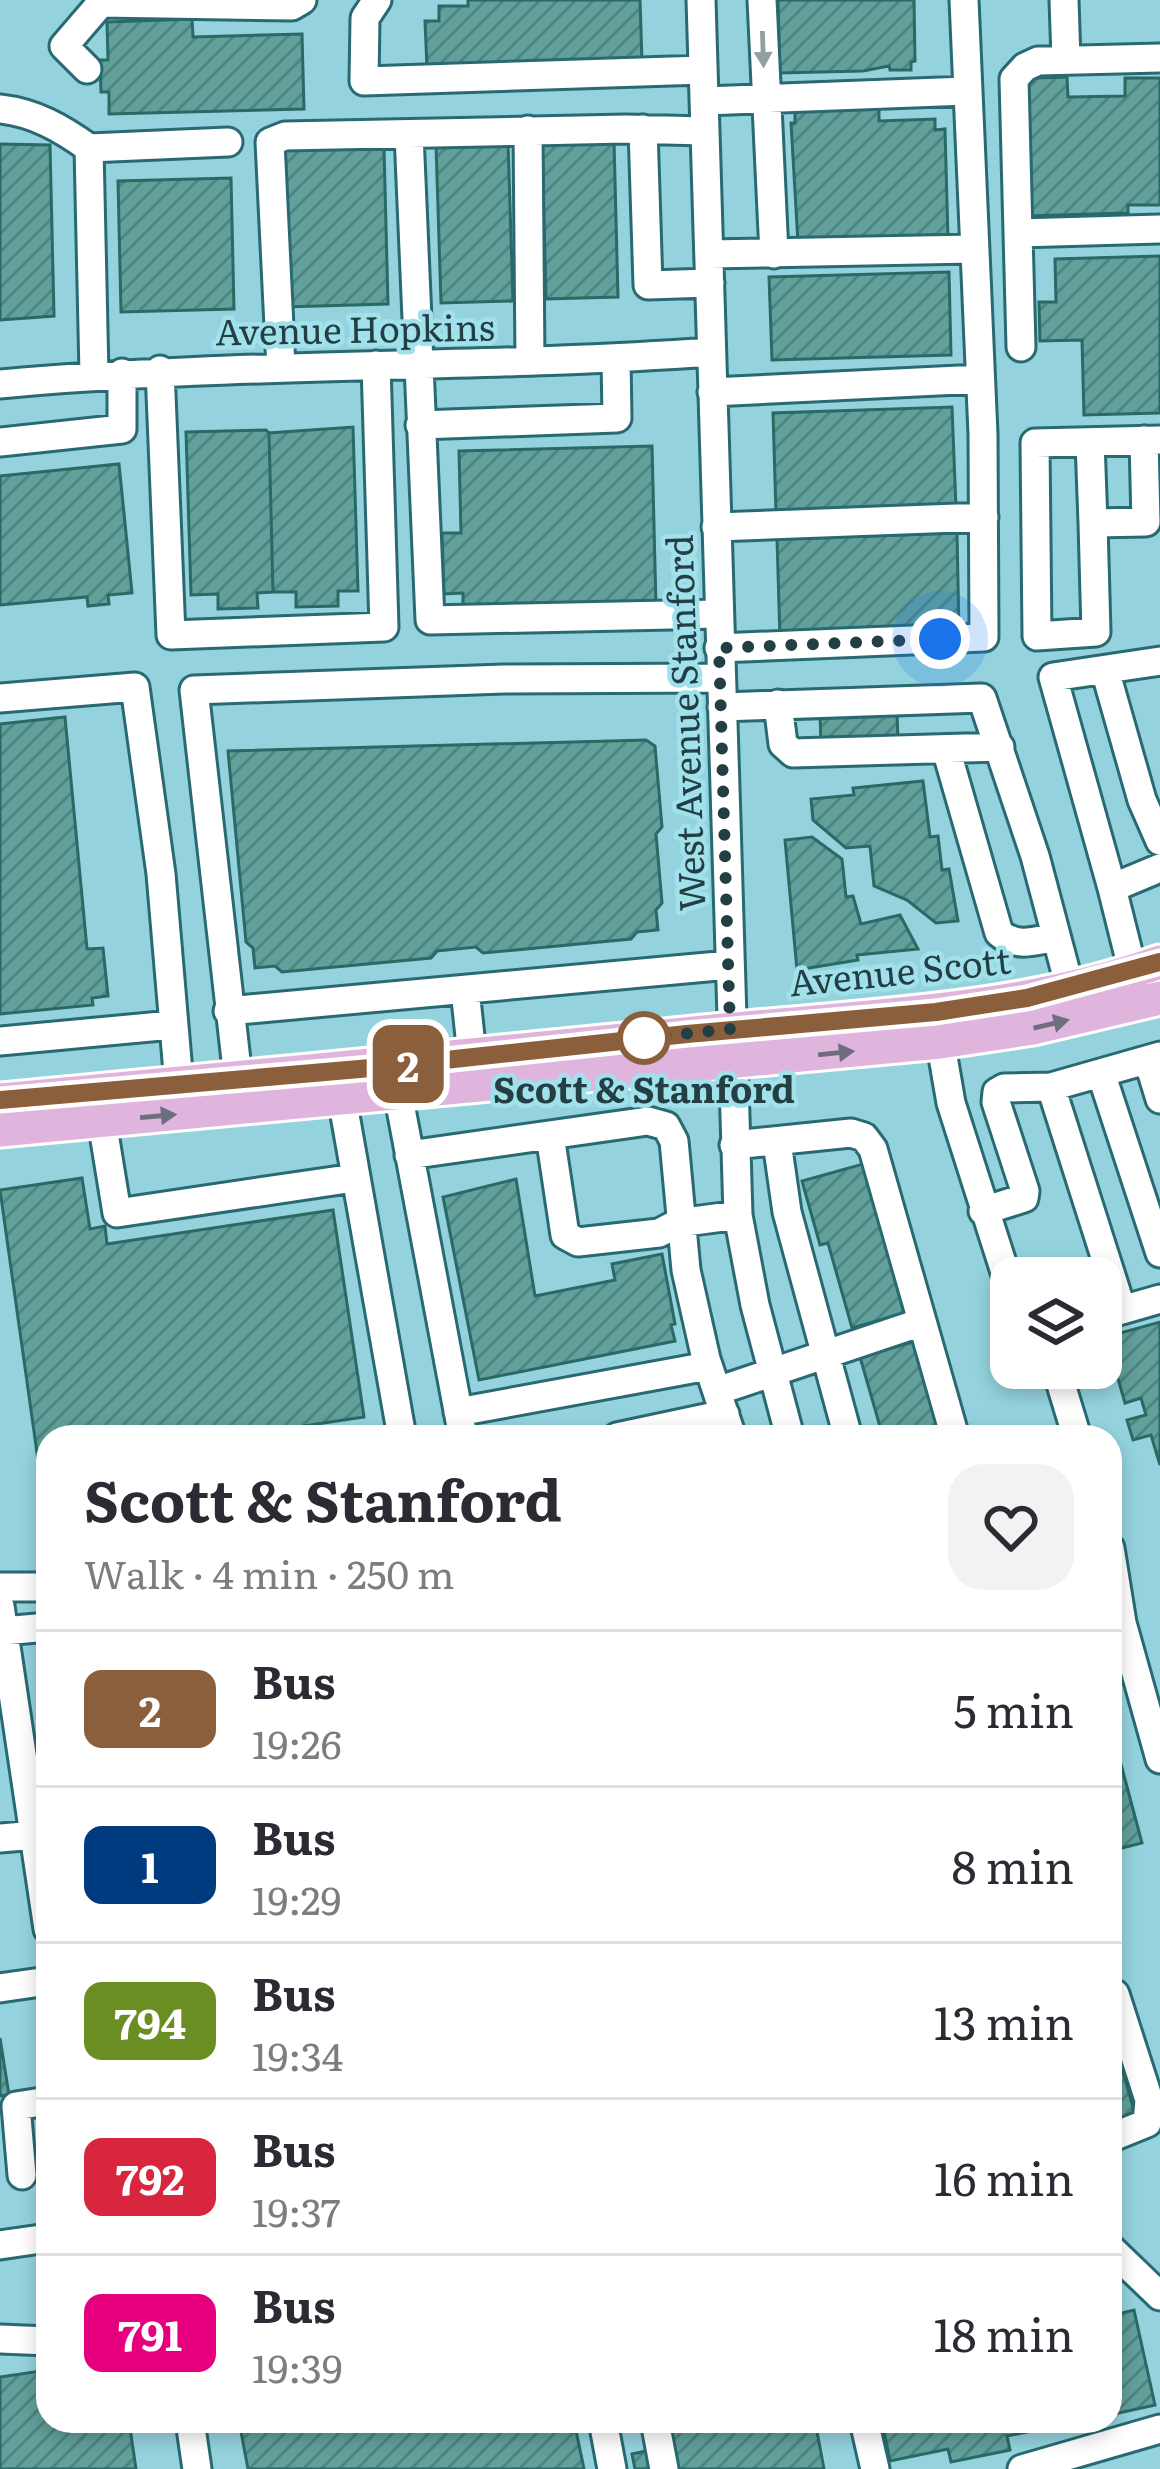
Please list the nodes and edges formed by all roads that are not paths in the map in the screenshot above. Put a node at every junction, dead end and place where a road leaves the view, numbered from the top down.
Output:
1 (302, 0) edge
2 (376, 0) edge
3 (701, 0) edge
4 (762, 0) edge
5 (964, 0) edge
6 (1064, 0) edge
7 (102, 2) edge
8 (1160, 58) edge
9 (1066, 60) junction
10 (87, 69) dead end
11 (704, 70) junction
12 (967, 91) junction
13 (765, 99) junction
14 (704, 100) junction
15 (0, 109) edge
16 (643, 129) junction
17 (528, 130) junction
18 (705, 131) junction
19 (409, 134) junction
20 (228, 142) dead end
21 (89, 148) junction
22 (1160, 229) edge
23 (1018, 233) junction
24 (974, 249) junction
25 (774, 254) junction
26 (710, 268) junction
27 (1022, 347) dead end
28 (711, 352) junction
29 (616, 359) junction
30 (530, 362) junction
31 (417, 364) junction
32 (376, 365) junction
33 (281, 368) junction
34 (160, 370) junction
35 (108, 374) junction
36 (980, 379) junction
37 (0, 384) edge
38 (712, 392) junction
39 (420, 425) junction
40 (1152, 440) edge
41 (0, 442) edge
42 (1090, 442) junction
43 (983, 517) junction
44 (1093, 523) junction
45 (716, 527) junction
46 (718, 614) junction
47 (719, 648) junction
48 (1160, 661) edge
49 (1105, 670) junction
50 (720, 677) junction
51 (0, 698) edge
52 (778, 704) junction
53 (722, 707) junction
54 (1000, 747) junction
55 (946, 749) junction
56 (1160, 841) edge
57 (1160, 868) edge
58 (1112, 888) junction
59 (1056, 937) junction
60 (729, 964) junction
61 (1147, 967) edge
62 (1070, 988) junction
63 (465, 990) junction
64 (1160, 998) edge
65 (228, 1011) junction
66 (172, 1025) junction
67 (938, 1027) junction
68 (730, 1029) junction
69 (0, 1041) edge
70 (472, 1055) junction
71 (1154, 1058) edge
72 (732, 1064) junction
73 (1101, 1072) junction
74 (238, 1078) junction
75 (178, 1084) junction
76 (340, 1086) junction
77 (1051, 1087) junction
78 (398, 1093) junction
79 (1160, 1099) edge
80 (0, 1100) edge
81 (102, 1121) junction
82 (0, 1130) edge
83 (550, 1135) junction
84 (777, 1142) junction
85 (734, 1145) junction
86 (409, 1155) junction
87 (354, 1178) junction
88 (983, 1211) junction
89 (737, 1215) junction
90 (678, 1223) junction
91 (1160, 1253) edge
92 (999, 1257) edge
93 (1096, 1257) edge
94 (1160, 1299) edge
95 (1122, 1310) edge
96 (922, 1322) junction
97 (825, 1352) junction
98 (772, 1371) junction
99 (1062, 1389) edge
100 (720, 1402) edge
101 (400, 1425) edge
102 (460, 1425) edge
103 (654, 1425) edge
104 (787, 1425) edge
105 (845, 1425) edge
106 (952, 1425) edge
107 (1073, 1425) edge
108 (0, 1587) edge
109 (36, 1587) edge
110 (1, 1618) edge
111 (1122, 1623) edge
112 (36, 1625) edge
113 (7, 1701) edge
114 (1160, 1759) edge
115 (36, 1811) edge
116 (36, 1835) edge
117 (0, 1838) edge
118 (36, 1983) edge
119 (0, 1988) edge
120 (1122, 2016) edge
121 (36, 2103) edge
122 (1122, 2133) edge
123 (22, 2175) dead end
124 (36, 2240) edge
125 (0, 2245) edge
126 (1122, 2260) edge
127 (1160, 2296) edge
128 (0, 2339) edge
129 (36, 2341) edge
130 (1160, 2429) edge
131 (192, 2433) edge
132 (605, 2433) edge
133 (657, 2433) edge
134 (867, 2433) edge
135 (197, 2469) edge
136 (612, 2469) edge
137 (664, 2469) edge
138 (875, 2469) edge
139 (1022, 2469) edge

1 - 7 street
2 - 11 street
3 - 11 street, West Avenue Stanford
4 -> 13 street
5 - 12 street
6 - 9 street
7 - 10 street
8 - 9 street
9 - 23 street
11 - 14 street, West Avenue Stanford
12 - 13 street
12 - 24 street
13 - 14 street
13 - 25 street
14 - 18 street, West Avenue Stanford
15 - 21 street
16 - 17 street
16 - 18 street
16 - 26 street
17 - 19 street
17 - 30 street
18 - 26 street, West Avenue Stanford
19 - 31 street
19 - 33 street
20 - 21 street
21 - 35 street
22 - 23 street
23 - 27 street
24 - 25 street
24 - 36 street
25 - 26 street
26 - 28 street, West Avenue Stanford
28 - 29 street, Avenue Hopkins
28 - 38 street, West Avenue Stanford
29 - 30 street, Avenue Hopkins
29 - 39 street
30 - 31 street, Avenue Hopkins
31 - 32 street, Avenue Hopkins
31 - 39 street
32 - 33 street, Avenue Hopkins
32 - 34 street
33 - 34 street, Avenue Hopkins
34 - 35 street, Avenue Hopkins
35 - 37 street, Avenue Hopkins
35 - 41 street
36 - 38 street
36 - 43 street
38 - 45 street, West Avenue Stanford
39 - 46 street
40 - 42 street
40 - 44 street
42 - 44 street
42 - 44 street
43 - 45 street
43 - 47 street
45 - 46 street, West Avenue Stanford
46 - 47 street, West Avenue Stanford
47 - 50 street, West Avenue Stanford
48 - 49 street
49 - 56 street
49 - 58 street
50 - 53 street, West Avenue Stanford
50 - 65 street
51 - 66 street
52 - 53 street
52 - 54 street
52 - 55 street
53 - 60 street, West Avenue Stanford
54 - 55 street
54 - 59 street
55 - 59 street
57 - 58 street
58 - 61 street
59 - 62 street
60 - 63 street
60 - 68 street, West Avenue Stanford
61 - 62 main road, Avenue Scott
62 - 67 main road, Avenue Scott
63 - 65 street
63 - 70 street
67 -> 64 main road, Avenue Scott
65 - 74 street
66 - 69 street
66 - 75 street
67 - 68 main road, Avenue Scott
72 -> 67 main road, Avenue Scott
67 - 88 street
68 - 70 main road, Avenue Scott
68 - 72 street, West Avenue Stanford
70 - 76 main road, Avenue Scott
71 - 73 street
71 - 79 street
72 - 78 main road, Avenue Scott
72 - 85 street, West Avenue Stanford
73 - 77 street
73 - 91 street
74 - 75 main road, Avenue Scott
74 - 76 main road, Avenue Scott
75 - 80 main road, Avenue Scott
76 - 78 main road, Avenue Scott
81 -> 76 main road, Avenue Scott
76 - 87 street
77 - 88 street
77 - 93 street
78 - 86 street
81 - 82 main road, Avenue Scott
81 - 87 street
83 - 86 street
83 - 90 street
83 - 90 street
84 - 85 street
84 - 96 street
84 - 97 street
85 - 89 street, West Avenue Stanford
86 - 102 street
87 - 101 street
88 - 92 street
89 - 90 street
89 - 98 street, West Avenue Stanford
90 - 100 street
94 - 95 street
96 - 97 street
96 - 106 street
97 - 98 street
97 - 105 street
98 - 100 street
98 - 104 street, West Avenue Stanford
99 - 107 street
100 - 102 street
100 - 103 street
108 - 109 street
110 - 112 street
110 - 113 street
111 - 114 street
113 - 115 street
116 - 117 street
118 - 119 street
120 - 122 street
121 - 123 street
124 - 125 street
126 - 127 street
128 - 129 street
130 - 139 street
131 - 135 street
132 - 136 street
133 - 137 street
134 - 138 street

